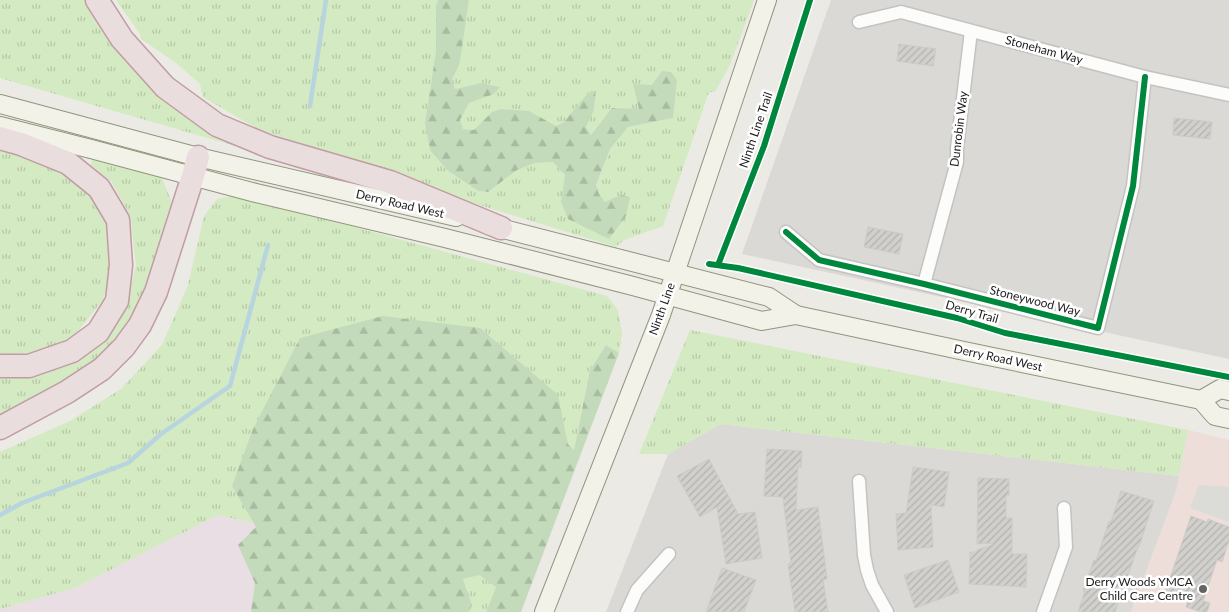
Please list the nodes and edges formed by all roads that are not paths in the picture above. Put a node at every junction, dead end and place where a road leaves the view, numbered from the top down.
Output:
1 (97, 0) edge
2 (767, 0) edge
3 (859, 22) dead end
4 (971, 31) junction
5 (1146, 77) junction
6 (1229, 95) edge
7 (0, 104) edge
8 (0, 126) edge
9 (0, 138) edge
10 (196, 166) junction
11 (501, 228) junction
12 (786, 232) dead end
13 (675, 274) junction
14 (924, 284) junction
15 (668, 295) junction
16 (796, 315) junction
17 (0, 366) edge
18 (1229, 391) edge
19 (1201, 400) junction
20 (1229, 419) edge
21 (0, 428) edge
22 (859, 481) dead end
23 (1064, 508) dead end
24 (669, 554) dead end
25 (544, 612) edge
26 (627, 612) edge
27 (887, 612) edge
28 (1043, 612) edge

1 - 11 highway
2 - 13 main road, Ninth Line
3 - 4 street, Stoneham Way
4 - 5 street, Stoneham Way
4 - 14 street, Dunrobin Way
5 - 6 street, Stoneham Way
5 - 14 street, Stoneywood Way
7 - 10 main road, Derry Road West
8 - 10 main road, Derry Road West
9 - 17 highway
10 - 11 main road, Derry Road West
10 - 15 main road, Derry Road West
10 - 21 highway
11 - 13 main road, Derry Road West
12 - 14 street, Stoneywood Way
13 - 15 main road, Ninth Line
13 - 16 main road, Derry Road West
15 - 16 main road, Derry Road West
15 - 25 main road, Ninth Line
16 - 19 main road, Derry Road West
18 - 19 main road
19 - 20 main road
22 - 27 street
23 - 28 street
24 - 26 street

